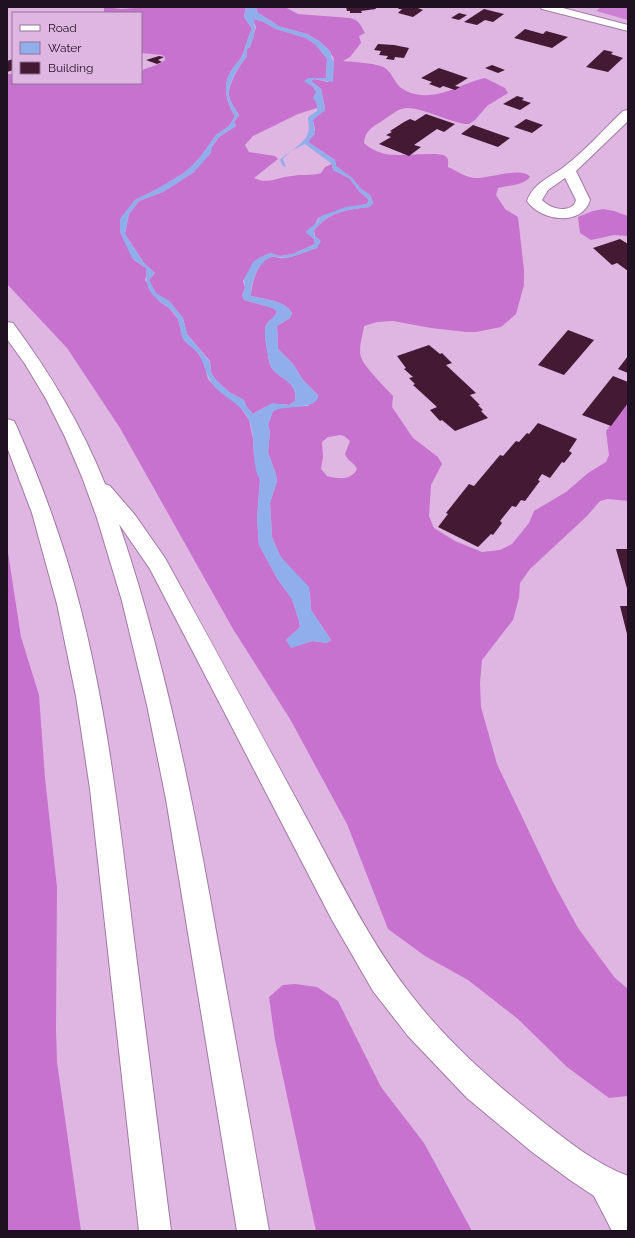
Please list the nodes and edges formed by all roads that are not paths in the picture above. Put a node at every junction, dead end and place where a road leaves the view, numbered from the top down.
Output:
1 (546, 7) edge
2 (628, 28) edge
3 (628, 114) edge
4 (569, 170) dead end
5 (7, 327) edge
6 (7, 425) edge
7 (94, 481) junction
8 (617, 1188) edge
9 (628, 1229) edge
10 (155, 1231) edge
11 (253, 1231) edge

1 - 2 main road
3 - 4 main road
5 - 7 main road
6 - 10 main road
7 - 8 main road
7 - 11 main road
8 - 9 main road

